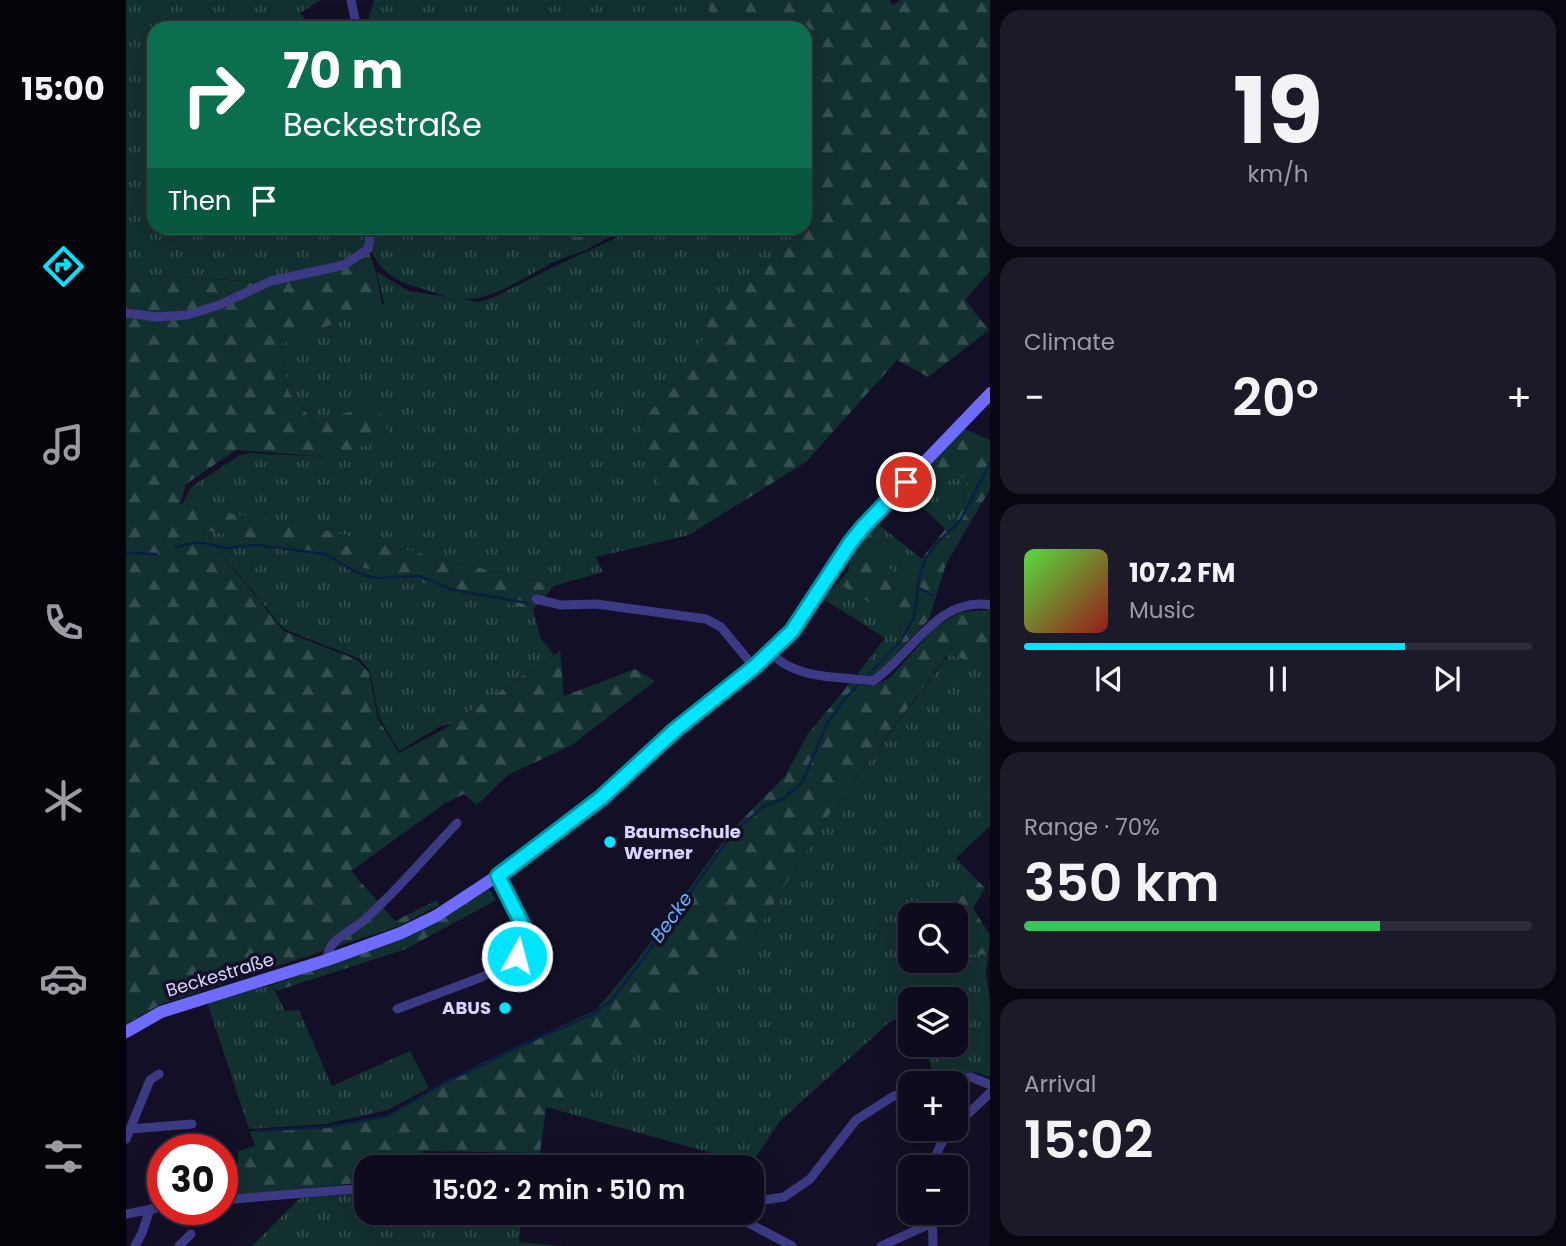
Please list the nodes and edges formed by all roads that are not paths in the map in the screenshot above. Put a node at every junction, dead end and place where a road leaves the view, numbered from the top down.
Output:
1 (351, 0) edge
2 (356, 21) edge
3 (371, 235) edge
4 (126, 313) edge
5 (990, 393) edge
6 (536, 599) dead end
7 (990, 605) edge
8 (770, 652) junction
9 (754, 667) junction
10 (457, 823) dead end
11 (498, 876) junction
12 (327, 960) junction
13 (397, 1009) dead end
14 (126, 1032) edge
15 (159, 1074) dead end
16 (968, 1077) edge
17 (990, 1085) edge
18 (990, 1092) edge
19 (898, 1095) edge
20 (968, 1113) edge
21 (192, 1124) dead end
22 (130, 1129) junction
23 (126, 1139) edge
24 (354, 1189) edge
25 (238, 1199) edge
26 (764, 1200) edge
27 (147, 1210) edge
28 (126, 1214) edge
29 (147, 1218) edge
30 (752, 1225) edge
31 (919, 1225) edge
32 (932, 1225) edge
33 (191, 1234) dead end
34 (135, 1246) edge
35 (179, 1246) edge
36 (792, 1246) edge
37 (881, 1246) edge
38 (933, 1246) edge

1 - 2 street
3 - 4 street
5 - 8 main road, Beckestraße
6 - 9 street
7 - 8 street
8 - 9 main road, Beckestraße
9 - 11 main road, Beckestraße
10 - 12 street
11 - 12 main road, Beckestraße
11 - 13 street
12 - 14 main road, Beckestraße
15 - 22 street
16 - 17 street
18 - 20 street
19 - 26 street
21 - 22 street
22 - 23 street
24 - 25 street
27 - 28 street
29 - 34 street
30 - 36 street
31 - 37 street
32 - 38 street
33 - 35 street

